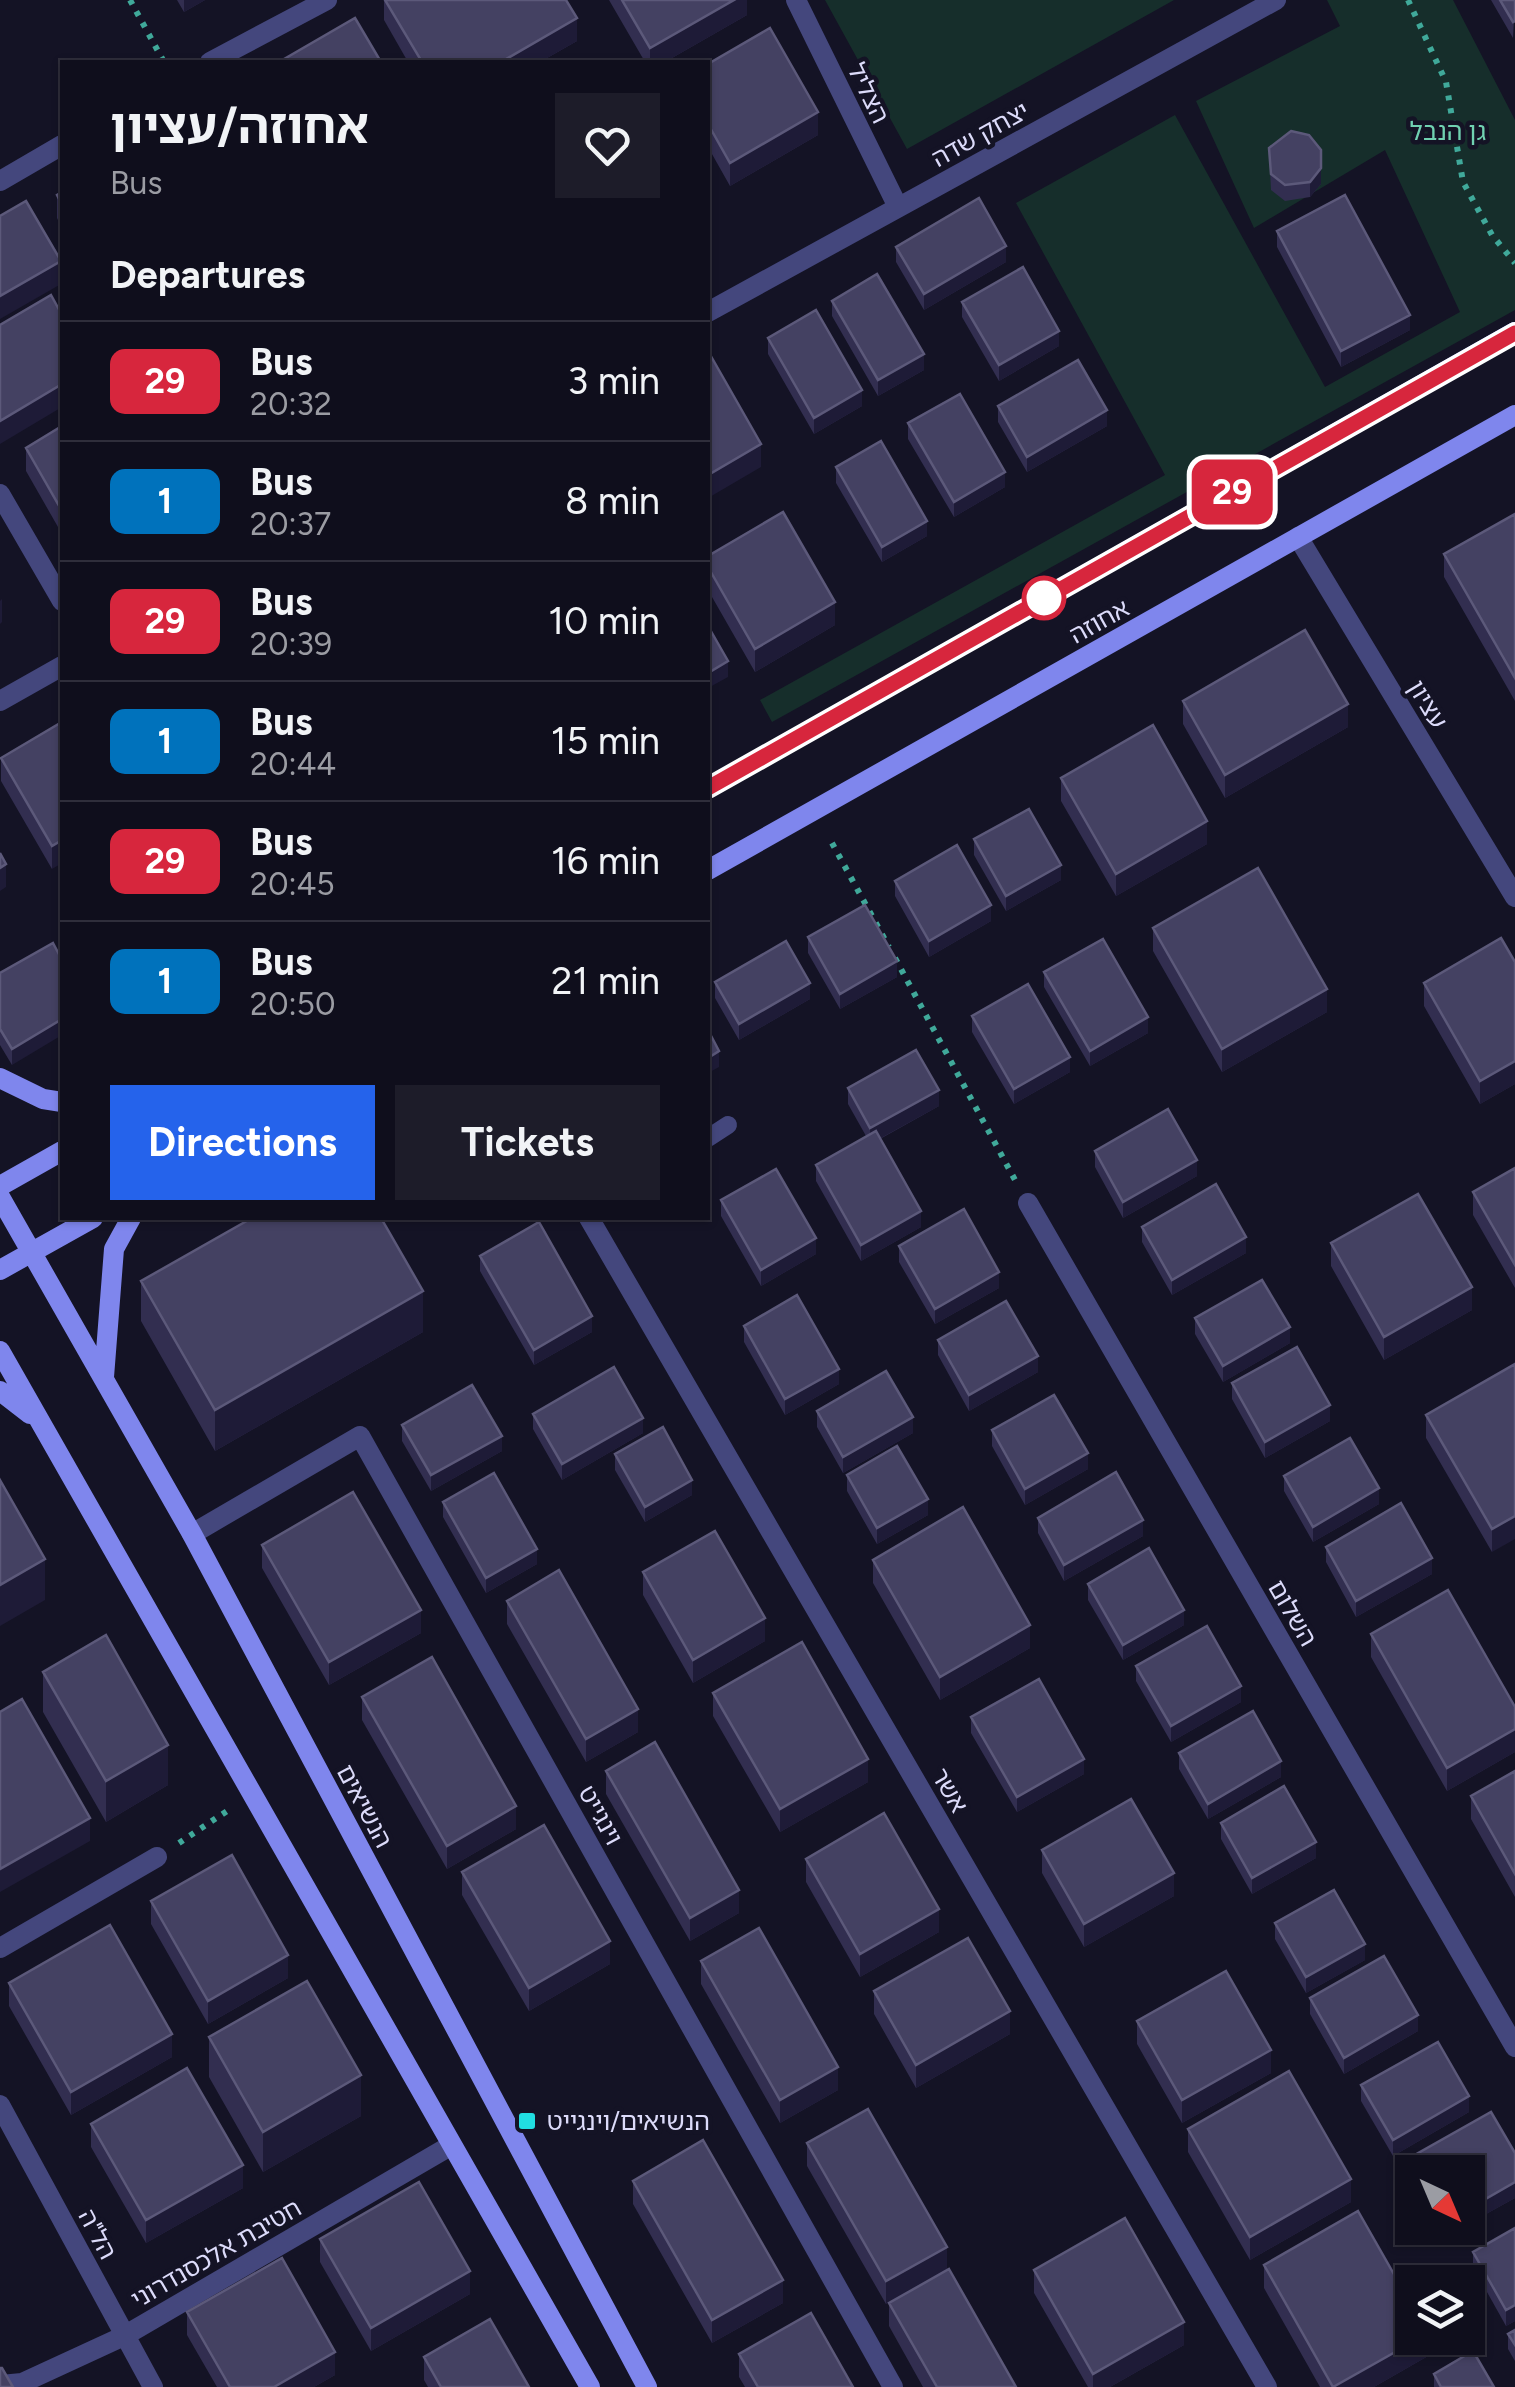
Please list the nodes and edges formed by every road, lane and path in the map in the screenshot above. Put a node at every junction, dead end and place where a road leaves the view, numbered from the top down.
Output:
1 (130, 0) edge
2 (327, 0) edge
3 (796, 0) edge
4 (1276, 0) edge
5 (1408, 0) edge
6 (163, 60) edge
7 (214, 60) edge
8 (60, 147) edge
9 (0, 181) edge
10 (898, 207) junction
11 (1515, 264) edge
12 (710, 311) edge
13 (1515, 332) edge
14 (1515, 414) edge
15 (0, 494) edge
16 (1298, 537) junction
17 (60, 597) edge
18 (60, 667) edge
19 (0, 702) edge
20 (710, 787) edge
21 (832, 842) dead end
22 (710, 869) edge
23 (1515, 897) edge
24 (0, 1078) edge
25 (60, 1102) edge
26 (728, 1125) dead end
27 (710, 1137) edge
28 (60, 1152) edge
29 (0, 1186) edge
30 (0, 1197) edge
31 (1028, 1204) joint
32 (89, 1220) edge
33 (130, 1220) edge
34 (590, 1220) edge
35 (31, 1252) junction
36 (0, 1270) edge
37 (0, 1351) edge
38 (104, 1379) junction
39 (0, 1391) edge
40 (41, 1424) junction
41 (192, 1534) junction
42 (252, 1794) junction
43 (157, 1858) joint
44 (0, 1948) edge
45 (1515, 2047) edge
46 (0, 2105) edge
47 (450, 2146) junction
48 (124, 2336) junction
49 (0, 2385) edge
50 (153, 2387) edge
51 (590, 2387) edge
52 (647, 2387) edge
53 (893, 2387) edge
54 (1267, 2387) edge

1 - 6 path
2 - 7 street
3 - 10 street, הצליל
4 - 10 street, יצחק שדה
5 - 11 path
8 - 9 street
10 - 12 street, יצחק שדה
13 - 20 street, אחוזה
14 - 16 street, אחוזה
15 - 17 street
16 - 22 street, אחוזה
16 - 23 street, עציון
18 - 19 street
21 - 31 path
24 - 25 street
26 - 27 lane
28 - 29 street
30 - 35 street, הנשיאים
31 - 45 street, השלום
32 - 35 street
33 - 38 street
34 - 54 street, אשר
35 - 36 street
35 - 38 street, הנשיאים
37 - 40 street
38 - 41 street, הנשיאים
39 - 40 street
40 - 42 street
41 - 52 street, הנשיאים
41 - 53 street, וינגייט
42 - 43 path
42 - 47 street
43 - 44 street
46 - 48 street, הל"ה
47 - 48 street, חטיבת אלכסנדרוני
47 - 51 street
48 - 49 street, חטיבת אלכסנדרוני
48 - 50 street, הל"ה

